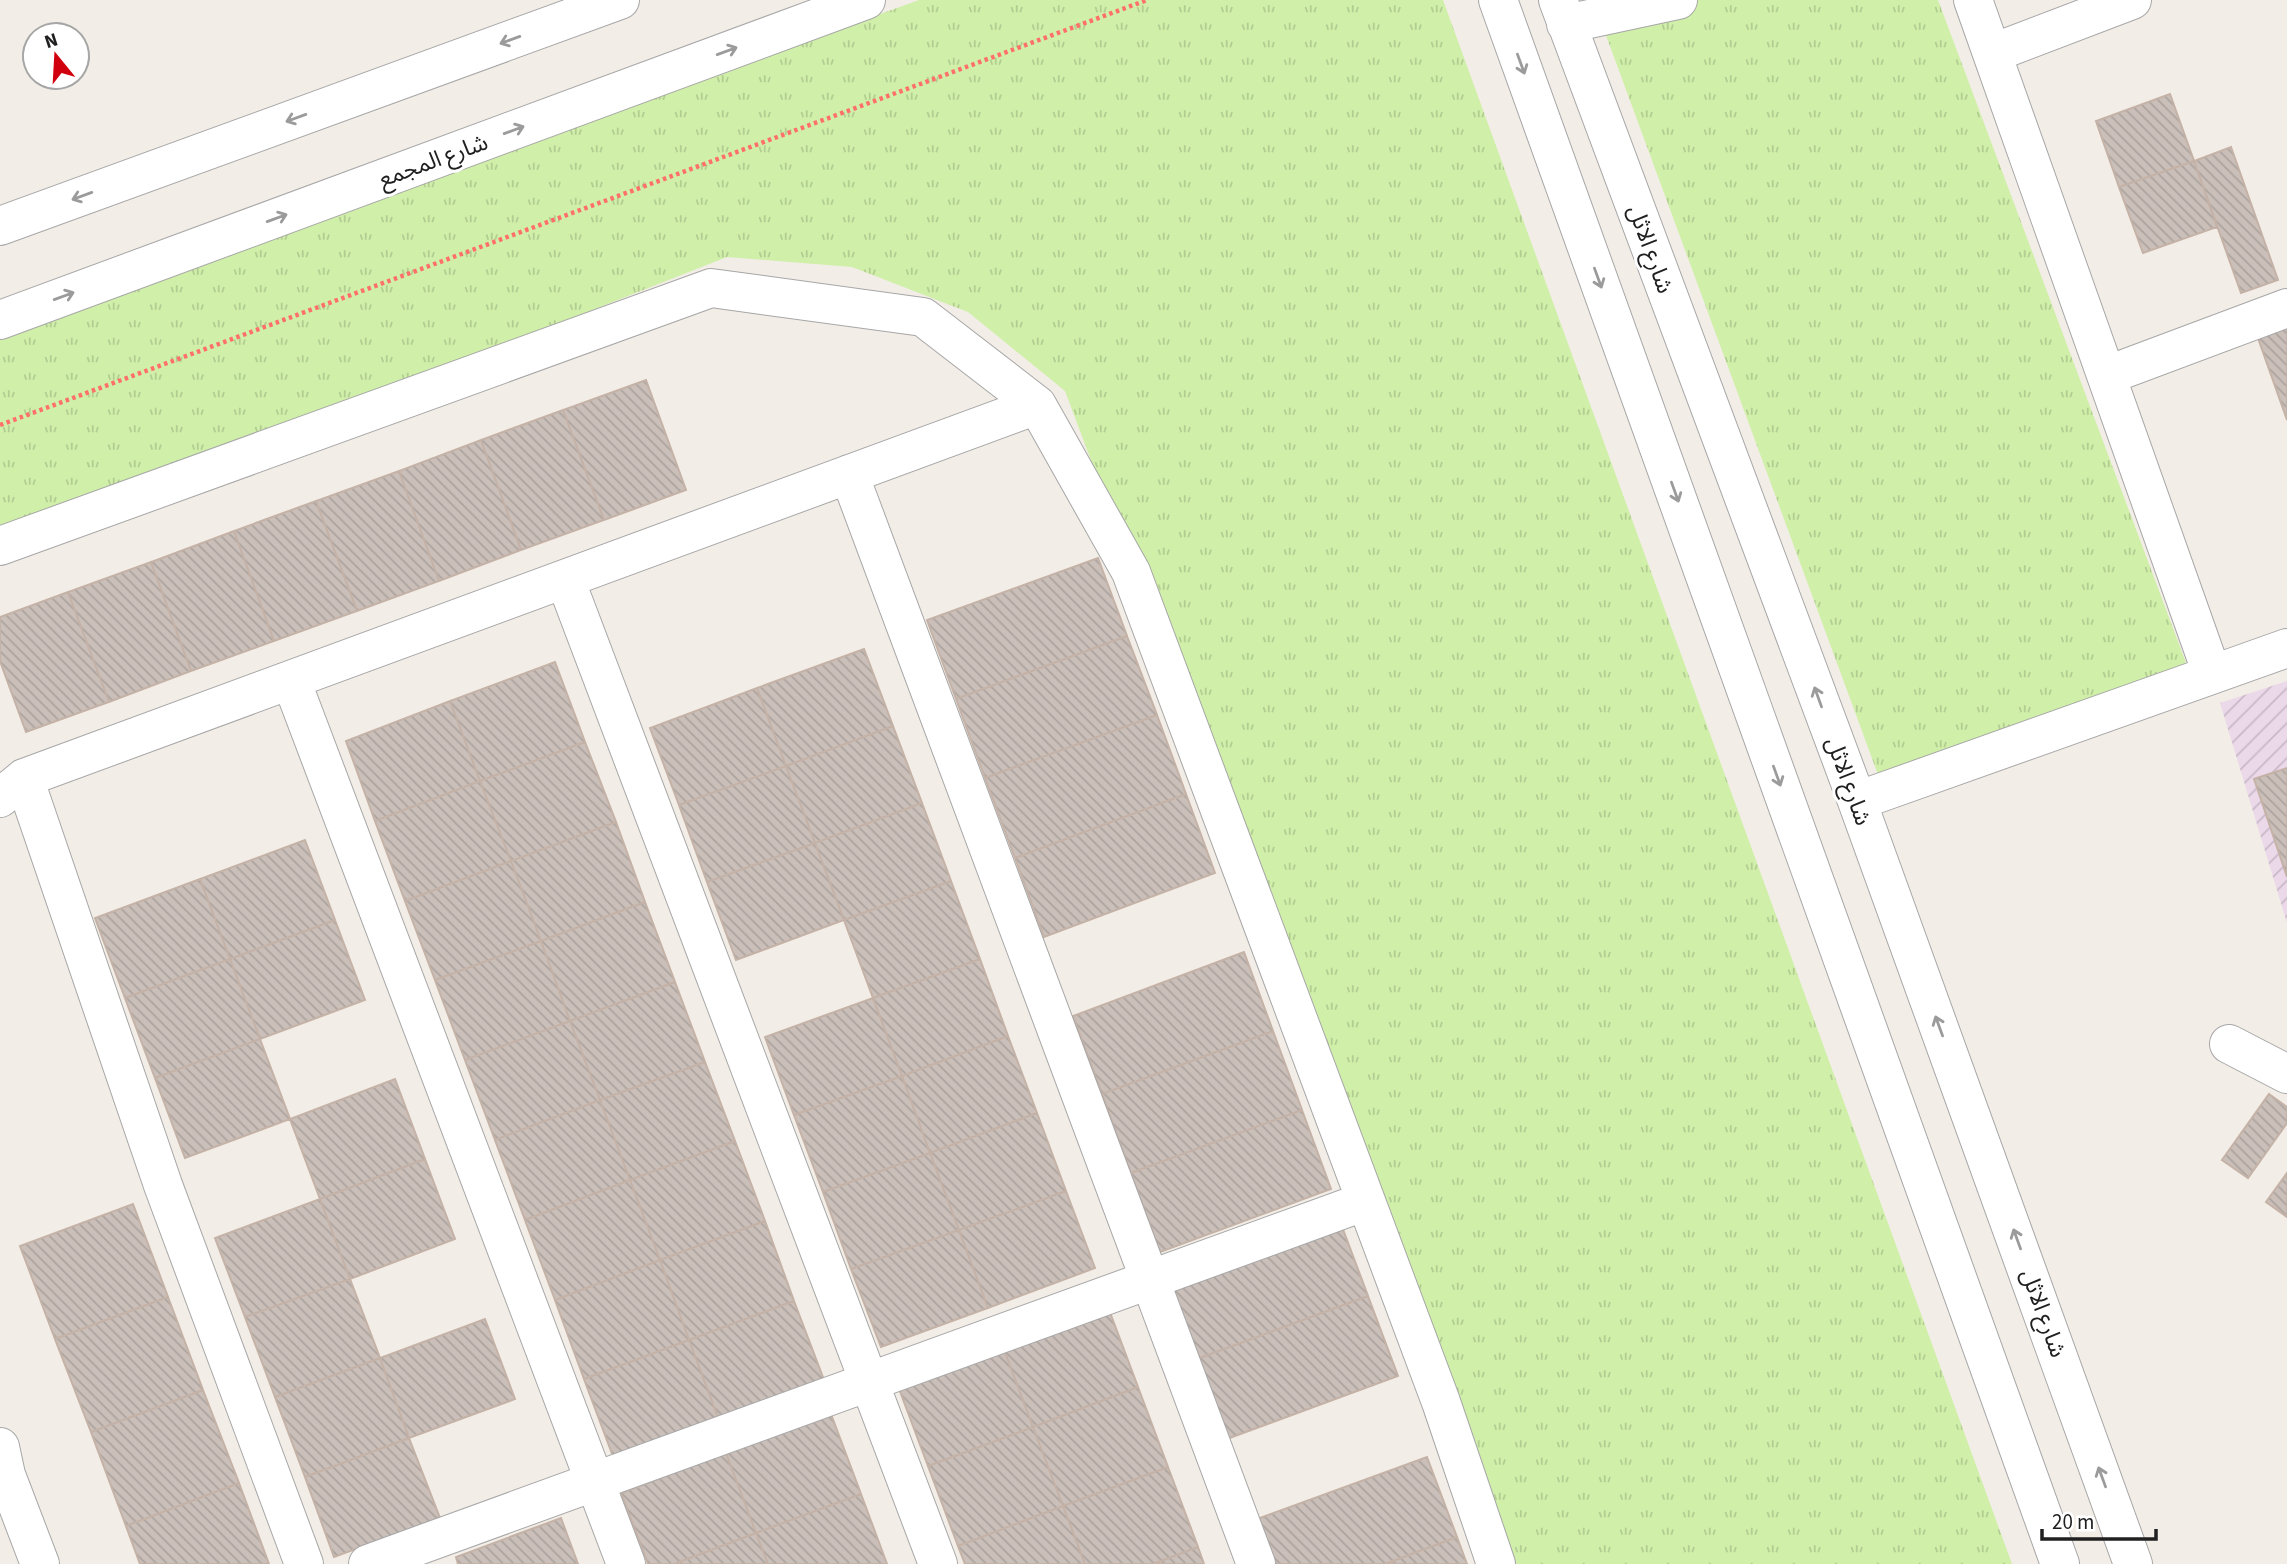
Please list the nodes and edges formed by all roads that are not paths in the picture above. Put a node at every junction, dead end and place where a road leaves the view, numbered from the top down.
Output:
1 (620, 0) edge
2 (866, 0) edge
3 (1498, 0) edge
4 (1678, 0) edge
5 (1973, 0) edge
6 (2132, 0) edge
7 (1562, 12) edge
8 (544, 13) edge
9 (1993, 53) junction
10 (0, 226) edge
11 (2287, 308) edge
12 (0, 320) edge
13 (2108, 375) junction
14 (1037, 405) junction
15 (849, 474) junction
16 (0, 546) edge
17 (565, 579) junction
18 (2287, 648) edge
19 (2212, 674) junction
20 (291, 680) junction
21 (12, 788) edge
22 (1857, 801) junction
23 (2229, 1044) dead end
24 (2287, 1074) edge
25 (1366, 1201) junction
26 (1151, 1280) junction
27 (870, 1382) junction
28 (2, 1467) edge
29 (595, 1482) junction
30 (40, 1564) edge
31 (304, 1564) edge
32 (368, 1564) edge
33 (626, 1564) edge
34 (938, 1564) edge
35 (1256, 1564) edge
36 (1496, 1564) edge
37 (2060, 1564) edge
38 (2133, 1564) edge

1 - 8 street
12 -> 2 street, شارع المجمع
3 -> 37 street
4 - 7 street
5 - 9 street
6 - 9 street
22 -> 7 street, شارع الاثل
8 -> 10 street
9 - 13 street
11 - 13 street
13 - 19 street
14 - 15 street
14 - 16 street
14 - 25 street
15 - 17 street
15 - 26 street
17 - 20 street
17 - 27 street
18 - 19 street
19 - 22 street
20 - 21 street
20 - 29 street
21 - 31 street
38 -> 22 street, شارع الاثل
23 - 24 street
25 - 26 street
25 - 36 street
26 - 27 street
26 - 35 street
27 - 29 street
27 - 34 street
28 - 30 street
29 - 32 street
29 - 33 street

